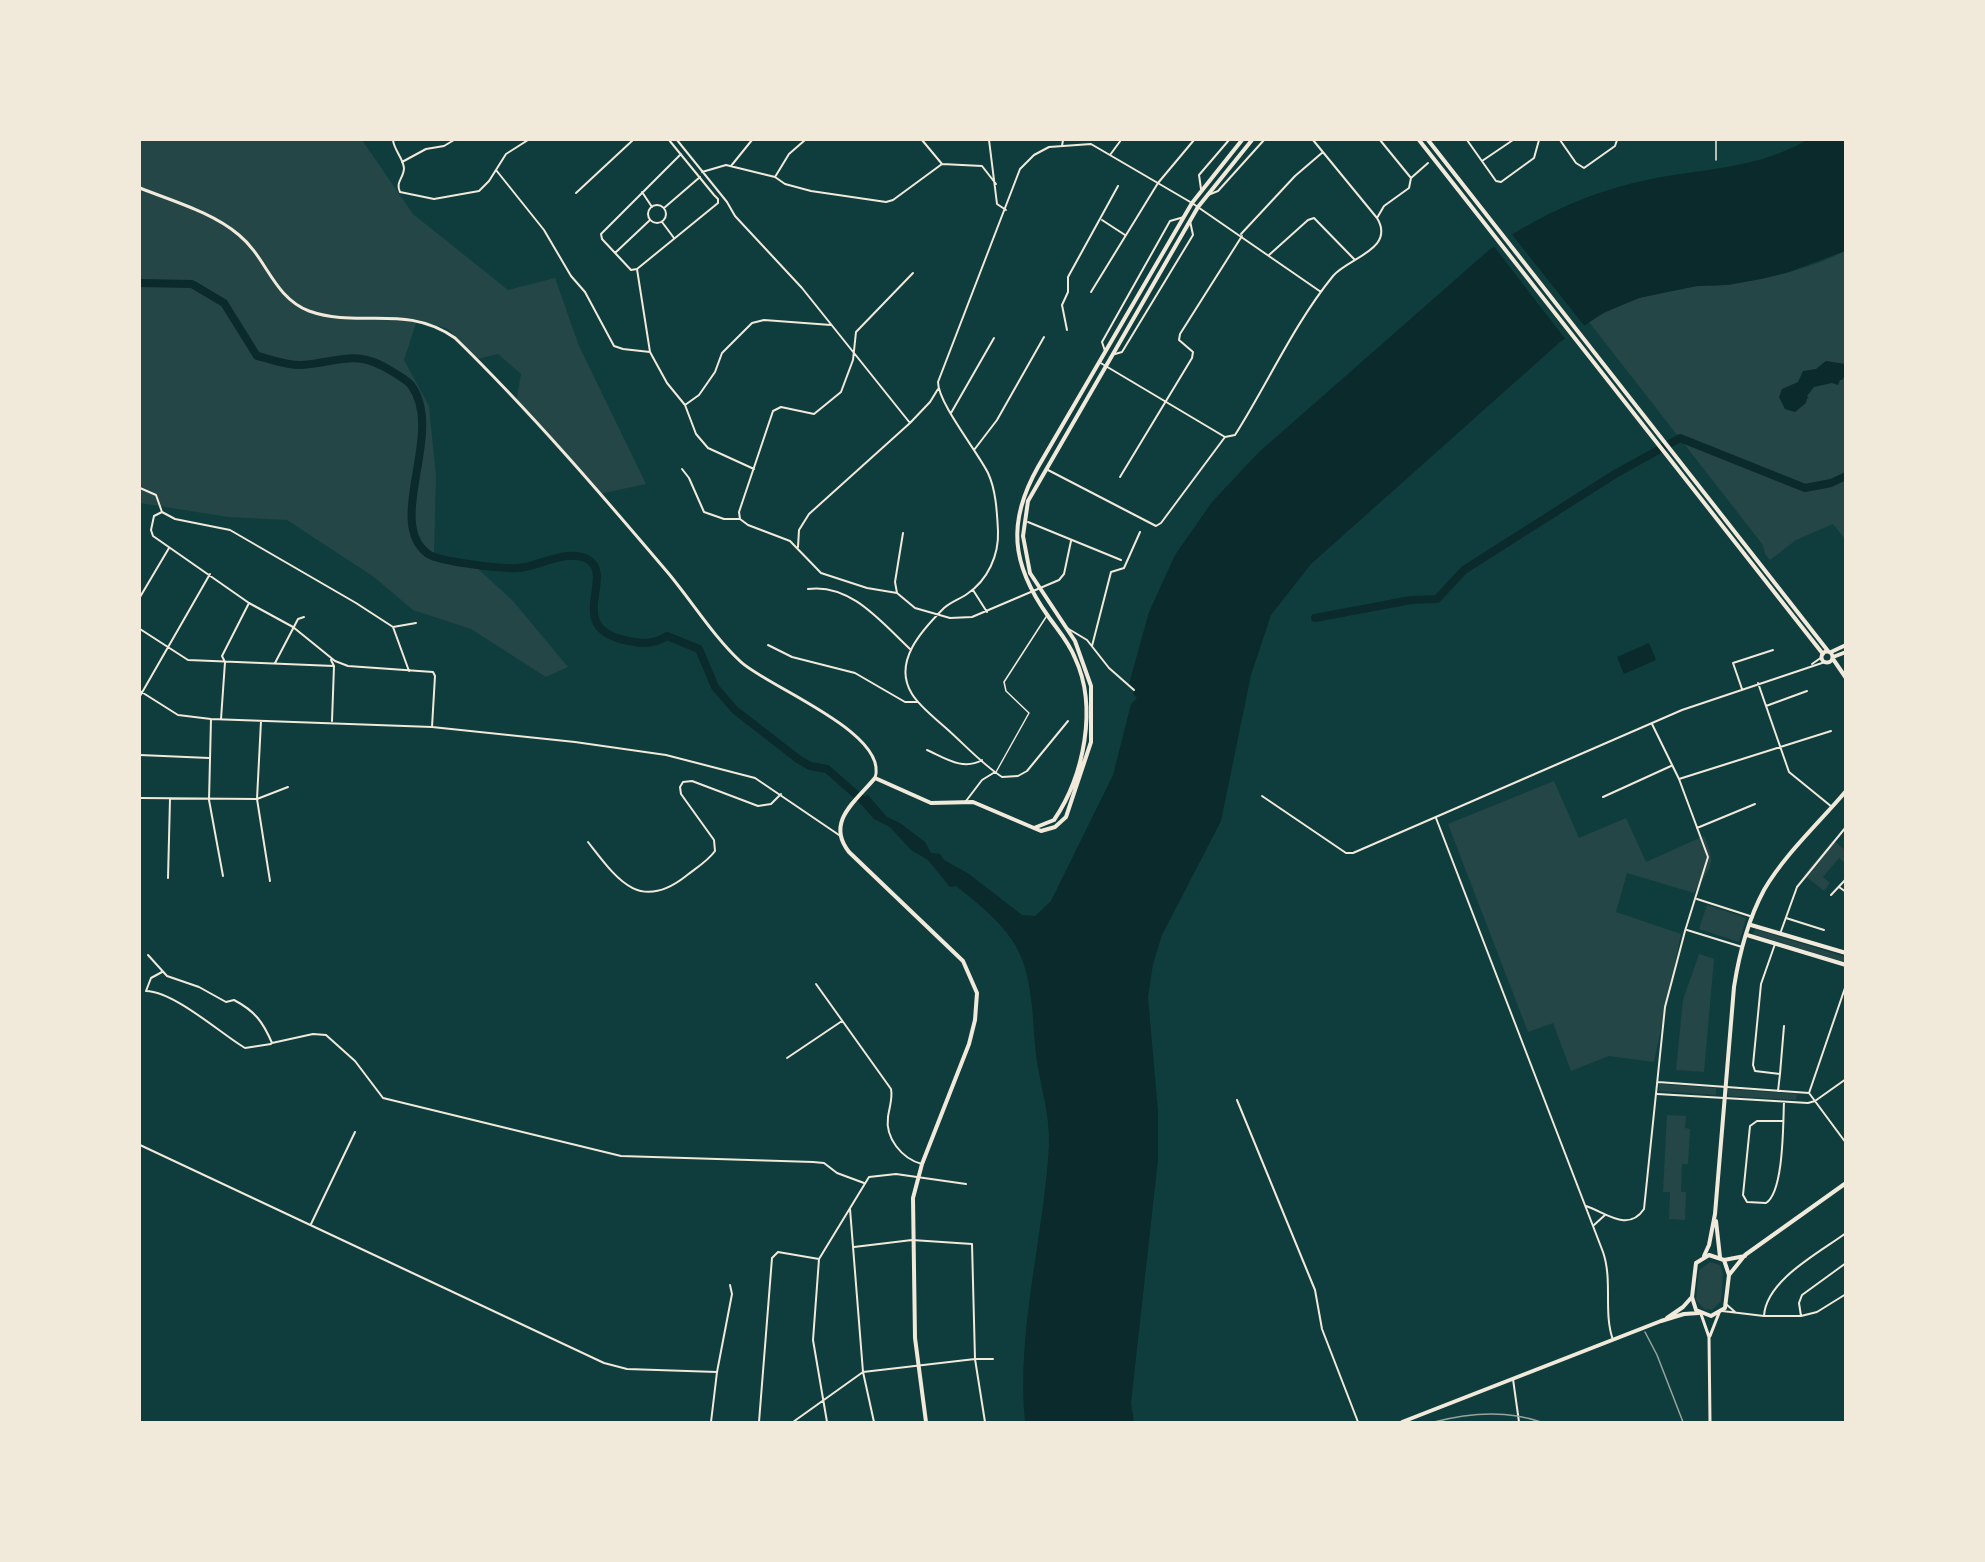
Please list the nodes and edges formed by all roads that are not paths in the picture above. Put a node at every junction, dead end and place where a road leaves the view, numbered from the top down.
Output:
1 (393, 140) edge
2 (454, 140) edge
3 (528, 140) edge
4 (633, 140) edge
5 (669, 140) edge
6 (677, 140) edge
7 (752, 140) edge
8 (805, 140) edge
9 (922, 140) edge
10 (989, 140) edge
11 (1063, 140) edge
12 (1094, 140) edge
13 (1121, 140) edge
14 (1194, 140) edge
15 (1229, 140) edge
16 (1242, 140) edge
17 (1252, 140) edge
18 (1263, 140) edge
19 (1313, 140) edge
20 (1380, 140) edge
21 (1419, 140) edge
22 (1428, 140) edge
23 (1469, 140) edge
24 (1513, 140) edge
25 (1539, 140) edge
26 (1560, 140) edge
27 (1617, 140) edge
28 (1716, 140) edge
29 (1092, 144) junction
30 (1062, 146) junction
31 (1323, 152) junction
32 (681, 154) junction
33 (1110, 155) junction
34 (1716, 160) dead end
35 (1482, 161) junction
36 (401, 162) junction
37 (1428, 163) dead end
38 (942, 164) junction
39 (731, 166) junction
40 (496, 170) junction
41 (702, 172) junction
42 (699, 177) junction
43 (775, 177) junction
44 (1411, 178) junction
45 (1158, 183) junction
46 (996, 184) junction
47 (1118, 186) dead end
48 (140, 188) edge
49 (1201, 189) junction
50 (642, 192) junction
51 (576, 193) dead end
52 (1205, 196) junction
53 (1192, 203) junction
54 (652, 207) junction
55 (1198, 207) junction
56 (664, 208) junction
57 (1006, 210) junction
58 (1184, 217) junction
59 (1377, 218) junction
60 (650, 220) junction
61 (1102, 220) junction
62 (1190, 221) junction
63 (662, 222) junction
64 (1125, 235) junction
65 (1242, 235) junction
66 (674, 238) junction
67 (615, 253) junction
68 (1268, 255) junction
69 (1355, 260) junction
70 (637, 269) junction
71 (913, 273) dead end
72 (1091, 292) dead end
73 (1321, 292) junction
74 (831, 325) junction
75 (1067, 330) dead end
76 (1044, 337) dead end
77 (994, 338) dead end
78 (650, 351) junction
79 (1106, 351) junction
80 (854, 354) junction
81 (1112, 355) junction
82 (1099, 362) junction
83 (1106, 366) junction
84 (938, 387) junction
85 (1166, 401) junction
86 (685, 405) junction
87 (951, 413) junction
88 (910, 423) junction
89 (1225, 437) junction
90 (974, 450) junction
91 (682, 469) dead end
92 (754, 469) junction
93 (1045, 469) junction
94 (1120, 477) dead end
95 (140, 488) edge
96 (162, 512) junction
97 (740, 519) junction
98 (1028, 522) dead end
99 (1140, 532) dead end
100 (903, 533) dead end
101 (1071, 541) junction
102 (170, 548) junction
103 (798, 548) junction
104 (1121, 560) dead end
105 (210, 574) junction
106 (808, 589) dead end
107 (1039, 589) junction
108 (973, 590) junction
109 (1032, 592) junction
110 (897, 593) junction
111 (140, 597) edge
112 (249, 603) junction
113 (1052, 609) junction
114 (987, 612) junction
115 (1047, 615) junction
116 (304, 617) dead end
117 (416, 623) dead end
118 (293, 627) junction
119 (393, 627) junction
120 (1067, 628) junction
121 (140, 629) edge
122 (768, 645) dead end
123 (1845, 645) edge
124 (1092, 646) junction
125 (169, 648) junction
126 (911, 650) junction
127 (1773, 650) dead end
128 (1829, 651) junction
129 (1845, 652) edge
130 (1822, 655) junction
131 (330, 658) junction
132 (1830, 660) junction
133 (225, 662) junction
134 (275, 663) junction
135 (1810, 665) junction
136 (334, 666) junction
137 (409, 671) junction
138 (1845, 678) edge
139 (1758, 683) junction
140 (1742, 689) junction
141 (1134, 690) dead end
142 (1807, 691) dead end
143 (141, 692) edge
144 (140, 696) edge
145 (918, 702) junction
146 (1766, 706) junction
147 (211, 719) junction
148 (221, 719) junction
149 (261, 721) junction
150 (332, 721) junction
151 (1068, 721) dead end
152 (1652, 723) junction
153 (432, 727) junction
154 (1831, 731) dead end
155 (1779, 746) junction
156 (927, 750) dead end
157 (140, 755) edge
158 (210, 758) junction
159 (982, 760) junction
160 (1672, 766) junction
161 (995, 772) junction
162 (875, 778) junction
163 (1678, 779) junction
164 (288, 787) dead end
165 (1845, 790) edge
166 (781, 794) junction
167 (1262, 796) dead end
168 (1603, 797) dead end
169 (140, 798) edge
170 (170, 799) junction
171 (257, 799) junction
172 (209, 800) junction
173 (966, 801) junction
174 (1755, 804) dead end
175 (1832, 807) junction
176 (1436, 818) junction
177 (1034, 828) junction
178 (1697, 828) junction
179 (1845, 828) edge
180 (839, 835) junction
181 (588, 842) dead end
182 (223, 876) dead end
183 (168, 878) dead end
184 (1845, 879) edge
185 (270, 881) dead end
186 (1839, 887) junction
187 (1845, 892) edge
188 (1832, 895) dead end
189 (1697, 899) junction
190 (1753, 917) junction
191 (1786, 918) junction
192 (1751, 925) junction
193 (1687, 930) junction
194 (1824, 930) dead end
195 (1780, 934) junction
196 (1747, 935) junction
197 (1775, 944) junction
198 (1743, 948) junction
199 (1845, 953) edge
200 (148, 955) dead end
201 (1845, 965) edge
202 (162, 972) junction
203 (816, 984) dead end
204 (1845, 985) edge
205 (842, 1021) junction
206 (1784, 1026) dead end
207 (272, 1043) junction
208 (787, 1058) dead end
209 (1780, 1074) junction
210 (1845, 1079) edge
211 (1658, 1082) junction
212 (1727, 1087) junction
213 (1778, 1091) junction
214 (1809, 1093) junction
215 (1657, 1094) junction
216 (1726, 1098) junction
217 (1237, 1100) dead end
218 (1815, 1101) junction
219 (1784, 1102) junction
220 (1783, 1121) junction
221 (355, 1132) dead end
222 (1845, 1143) edge
223 (140, 1144) edge
224 (922, 1164) junction
225 (918, 1178) junction
226 (864, 1183) junction
227 (1845, 1183) edge
228 (966, 1184) dead end
229 (1586, 1206) junction
230 (850, 1209) junction
231 (1715, 1214) junction
232 (1605, 1215) junction
233 (311, 1225) junction
234 (1594, 1225) junction
235 (1845, 1233) edge
236 (912, 1240) junction
237 (854, 1247) junction
238 (1745, 1255) junction
239 (1704, 1256) junction
240 (819, 1259) junction
241 (1722, 1259) junction
242 (1845, 1263) edge
243 (1729, 1275) junction
244 (730, 1285) dead end
245 (1845, 1294) edge
246 (1692, 1297) junction
247 (1726, 1304) junction
248 (1721, 1312) junction
249 (1735, 1312) junction
250 (1700, 1313) junction
251 (1764, 1316) junction
252 (1801, 1316) junction
253 (1661, 1321) junction
254 (1709, 1337) junction
255 (1613, 1340) junction
256 (975, 1359) junction
257 (993, 1359) dead end
258 (918, 1365) junction
259 (717, 1372) junction
260 (863, 1372) junction
261 (1513, 1379) junction
262 (822, 1401) junction
263 (711, 1422) edge
264 (759, 1422) edge
265 (793, 1422) edge
266 (827, 1422) edge
267 (874, 1422) edge
268 (926, 1422) edge
269 (985, 1422) edge
270 (1358, 1422) edge
271 (1402, 1422) edge
272 (1520, 1422) edge
273 (1710, 1422) edge

1 - 36 street
2 - 36 street
3 - 40 street
4 - 51 street
5 - 32 street
6 - 41 street
7 - 39 street
8 - 43 street
9 - 38 street
10 - 46 street
11 - 30 street
12 - 29 street
13 - 33 street
14 - 45 street
15 - 49 street
16 - 49 main road
17 - 52 main road
18 - 52 street
19 - 31 street
20 - 44 street
21 - 130 main road
22 - 128 main road
23 - 35 street
24 - 35 street
25 - 35 street
26 - 27 street
28 - 34 lane
29 - 30 street
29 - 33 street
30 - 57 street
31 - 59 street
31 - 65 street
32 - 42 street
32 - 50 street
33 - 45 street
36 - 40 street
37 - 44 street
38 - 43 street
38 - 46 street
39 - 41 street
39 - 43 street
40 - 78 street
41 - 74 street
42 - 56 street
42 - 66 street
44 - 59 street
45 - 53 street
45 - 64 street
46 - 57 street
47 - 61 street
48 - 162 street
49 - 53 main road
50 - 54 street
50 - 67 street
52 - 55 main road
53 - 55 street
53 - 58 main road
54 - 56 street
54 - 60 street
55 - 62 main road
55 - 65 street
56 - 63 street
57 - 84 street
58 - 79 main road
58 - 79 street
59 - 69 street
60 - 63 street
60 - 67 street
61 - 64 street
61 - 75 street
62 - 81 main road
62 - 81 street
63 - 66 street
64 - 72 street
65 - 68 street
65 - 85 street
66 - 70 street
67 - 70 street
68 - 69 street
68 - 73 street
69 - 73 street
70 - 78 street
71 - 80 street
73 - 89 street
74 - 80 street
74 - 86 street
76 - 90 street
77 - 87 street
78 - 86 street
79 - 82 main road
80 - 88 street
80 - 92 street
81 - 83 main road
82 - 83 street
82 - 109 main road
83 - 85 street
83 - 93 main road
84 - 87 street
84 - 88 street
85 - 89 street
85 - 94 street
86 - 92 street
87 - 90 street
88 - 103 street
89 - 93 street
90 - 108 street
91 - 97 street
92 - 97 street
93 - 107 main road
95 - 96 street
96 - 102 street
96 - 119 street
97 - 103 street
98 - 101 street
99 - 124 street
100 - 110 street
101 - 104 street
101 - 107 street
102 - 105 street
102 - 111 street
103 - 110 street
105 - 112 street
105 - 125 street
106 - 126 street
107 - 109 street
107 - 113 main road
108 - 114 street
108 - 126 street
109 - 114 street
109 - 115 main road
110 - 114 street
112 - 118 street
112 - 133 street
113 - 115 lane
113 - 120 main road
115 - 161 lane
115 - 177 main road
116 - 118 street
117 - 119 street
118 - 131 street
118 - 134 street
119 - 137 street
120 - 124 street
120 - 177 main road
121 - 125 street
122 - 145 street
123 - 128 main road
124 - 141 street
125 - 133 street
125 - 143 street
126 - 145 street
127 - 140 street
128 - 130 main road
128 - 132 main road
129 - 132 main road
130 - 132 main road
130 - 135 street
131 - 136 street
131 - 137 street
132 - 135 street
132 - 138 main road
133 - 134 street
133 - 148 street
134 - 136 street
135 - 139 street
136 - 150 street
137 - 153 street
139 - 140 street
139 - 146 street
140 - 152 street
142 - 146 street
143 - 144 street
143 - 147 street
145 - 159 street
146 - 155 street
147 - 148 street
147 - 158 street
148 - 149 street
149 - 150 street
149 - 171 street
150 - 153 street
151 - 161 street
152 - 160 street
152 - 176 street
153 - 166 street
154 - 155 street
155 - 163 street
155 - 175 street
156 - 159 street
157 - 158 street
158 - 172 street
159 - 161 street
160 - 163 street
160 - 168 street
161 - 173 street
162 - 173 main road
162 - 180 main road
163 - 178 street
164 - 171 street
165 - 175 main road
166 - 180 street
166 - 181 street
167 - 176 street
169 - 170 street
170 - 172 street
170 - 183 street
171 - 172 street
171 - 185 street
172 - 182 street
173 - 177 main road
174 - 178 street
175 - 190 main road
176 - 229 street
178 - 189 street
179 - 191 street
180 - 224 main road
184 - 186 street
186 - 187 street
186 - 188 street
189 - 190 street
189 - 193 street
190 - 192 main road
191 - 194 street
191 - 195 street
192 - 195 main road
192 - 196 main road
193 - 198 street
193 - 211 street
195 - 199 main road
196 - 197 main road
196 - 198 main road
197 - 201 main road
197 - 209 street
198 - 212 main road
200 - 202 street
202 - 207 street
202 - 207 street
203 - 205 street
204 - 214 street
205 - 208 street
205 - 224 street
206 - 209 street
207 - 226 street
209 - 213 street
210 - 218 street
211 - 212 street
211 - 215 street
212 - 213 street
212 - 216 main road
213 - 214 street
214 - 218 street
215 - 216 street
215 - 232 street
216 - 219 street
216 - 231 main road
217 - 270 street
218 - 219 street
218 - 222 street
219 - 220 street
220 - 220 street
221 - 233 street
223 - 233 street
224 - 225 main road
225 - 226 street
225 - 228 street
225 - 236 main road
226 - 230 street
227 - 238 main road
229 - 232 street
229 - 234 street
230 - 237 street
230 - 240 street
231 - 239 main road
231 - 241 main road
232 - 234 street
233 - 259 street
234 - 255 street
235 - 251 street
236 - 237 street
236 - 256 street
236 - 258 main road
237 - 260 street
238 - 241 main road
238 - 243 main road
239 - 241 main road
239 - 246 main road
240 - 262 street
240 - 264 street
241 - 243 main road
242 - 252 street
243 - 247 main road
244 - 259 street
245 - 252 street
246 - 250 main road
246 - 253 main road
247 - 248 main road
247 - 249 street
248 - 249 street
248 - 250 main road
248 - 254 street
249 - 251 street
250 - 253 main road
250 - 254 street
251 - 252 street
253 - 255 main road
254 - 273 street
255 - 261 main road
256 - 257 street
256 - 258 street
256 - 269 street
258 - 260 street
258 - 268 main road
259 - 263 street
260 - 262 street
260 - 267 street
261 - 271 main road
261 - 272 street
262 - 265 street
262 - 266 street

